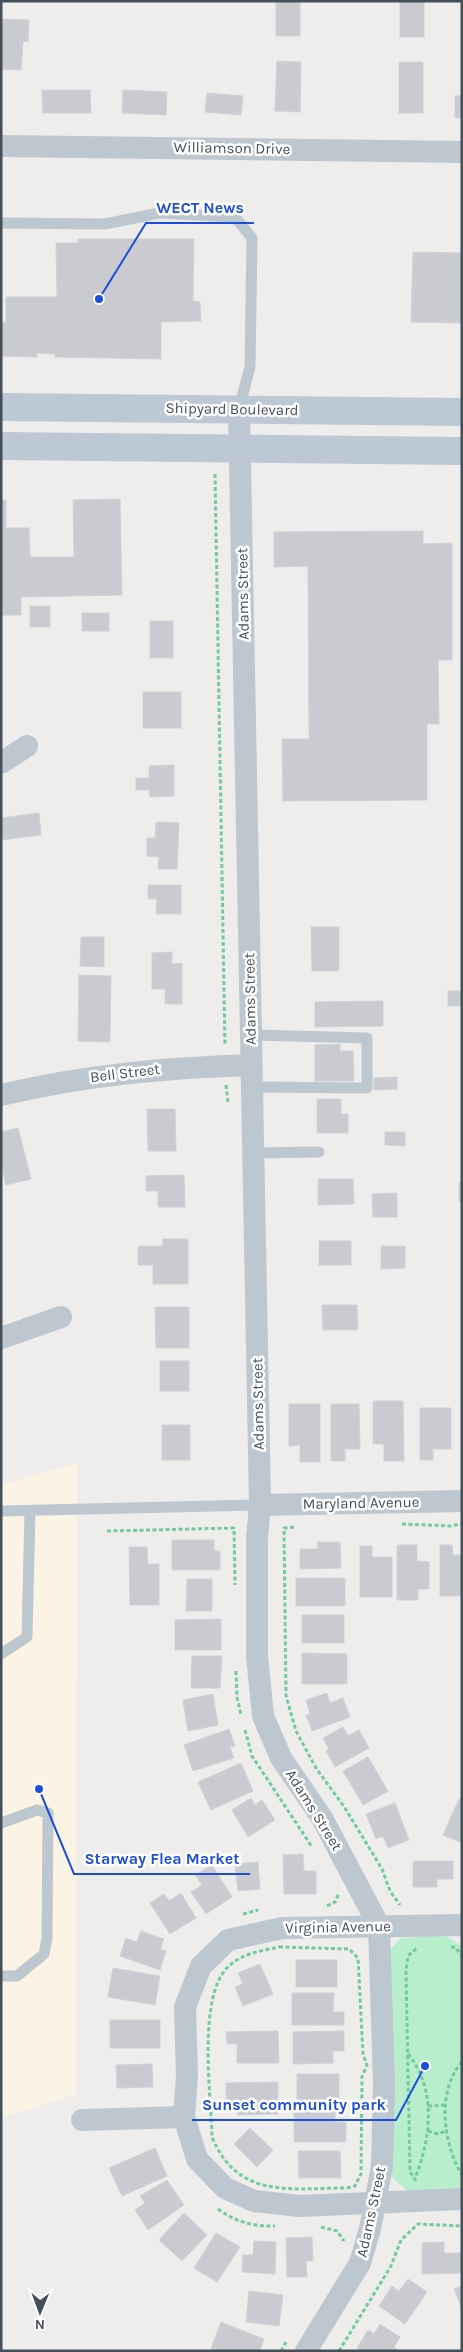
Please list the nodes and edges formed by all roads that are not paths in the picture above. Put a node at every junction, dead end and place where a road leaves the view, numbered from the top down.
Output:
1 (1, 146) edge
2 (462, 152) edge
3 (1, 223) edge
4 (1, 406) edge
5 (239, 409) junction
6 (462, 412) edge
7 (1, 446) edge
8 (240, 448) junction
9 (462, 451) edge
10 (27, 746) dead end
11 (1, 763) edge
12 (251, 1035) junction
13 (251, 1065) junction
14 (252, 1087) junction
15 (1, 1095) edge
16 (319, 1152) dead end
17 (253, 1153) junction
18 (61, 1317) dead end
19 (1, 1338) edge
20 (462, 1501) edge
21 (260, 1505) junction
22 (1, 1511) edge
23 (30, 1511) junction
24 (1, 1654) edge
25 (1, 1823) edge
26 (462, 1925) edge
27 (379, 1926) junction
28 (1, 1976) edge
29 (184, 2117) junction
30 (82, 2120) dead end
31 (462, 2199) edge
32 (375, 2205) junction
33 (297, 2345) edge

1 - 2 street, Williamson Drive
3 - 5 lane
4 - 5 main road, Shipyard Boulevard
5 - 6 main road, Shipyard Boulevard
5 - 8 street, Adams Street
7 - 8 main road
8 - 9 main road
8 - 12 street, Adams Street
10 - 11 street
12 - 13 street, Adams Street
12 - 14 lane
13 - 14 street, Adams Street
13 - 15 street, Bell Street
14 - 17 street, Adams Street
16 - 17 lane
17 - 21 street, Adams Street
18 - 19 street
20 - 21 street, Maryland Avenue
21 - 23 lane
21 - 27 street, Adams Street
22 - 23 lane
23 - 24 lane
25 - 28 lane
26 - 27 street, Virginia Avenue
27 - 29 street, Virginia Avenue
27 - 32 street, Adams Street
29 - 30 street
29 - 32 street, Virginia Avenue
31 - 32 street, Virginia Avenue
32 - 33 street, Adams Street

